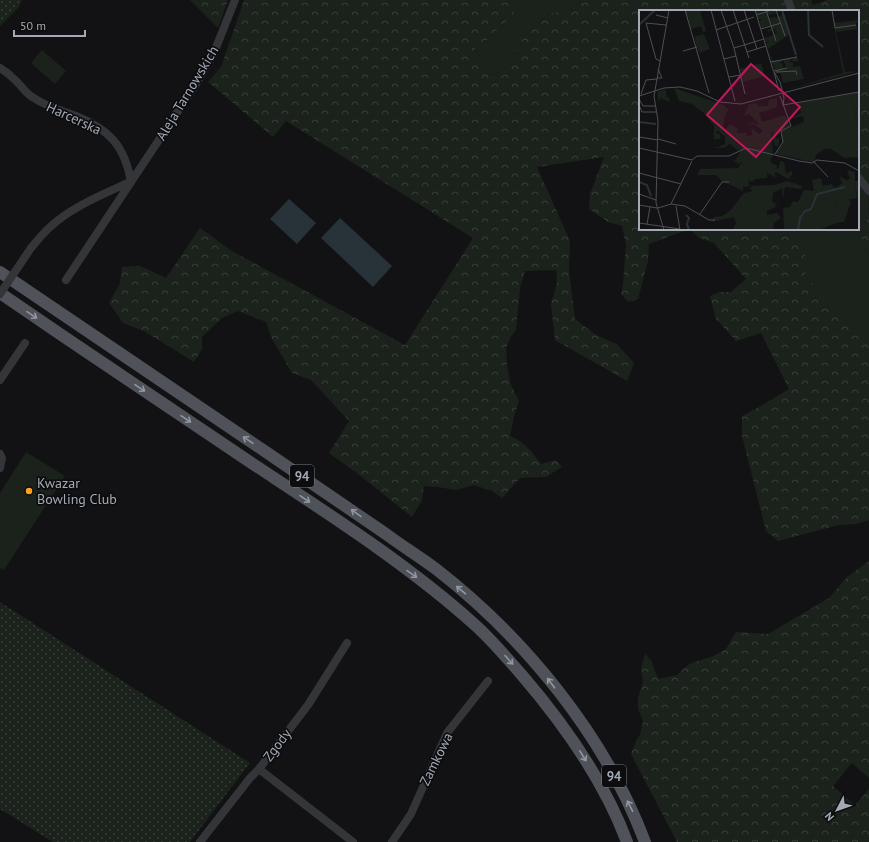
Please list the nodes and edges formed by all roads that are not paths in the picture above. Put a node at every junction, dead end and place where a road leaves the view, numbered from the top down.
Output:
1 (234, 0) edge
2 (788, 0) edge
3 (792, 10) edge
4 (0, 68) edge
5 (859, 178) edge
6 (131, 182) junction
7 (869, 191) edge
8 (0, 272) edge
9 (66, 280) dead end
10 (0, 294) edge
11 (25, 343) dead end
12 (0, 380) edge
13 (0, 454) edge
14 (0, 468) edge
15 (347, 643) dead end
16 (488, 681) dead end
17 (259, 769) junction
18 (200, 842) edge
19 (354, 842) edge
20 (392, 842) edge
21 (627, 842) edge
22 (645, 842) edge

1 - 6 street, Aleja Tarnowskich
2 - 3 street
4 - 6 street, Harcerska
5 - 7 street
6 - 9 street, Aleja Tarnowskich
6 - 10 street, bridge
22 -> 8 main road, 94
10 -> 21 main road, 94
11 - 12 street
13 - 14 street
15 - 17 street, Zgody
16 - 20 street, Zamkowa
17 - 18 street, Zgody
17 - 19 street

